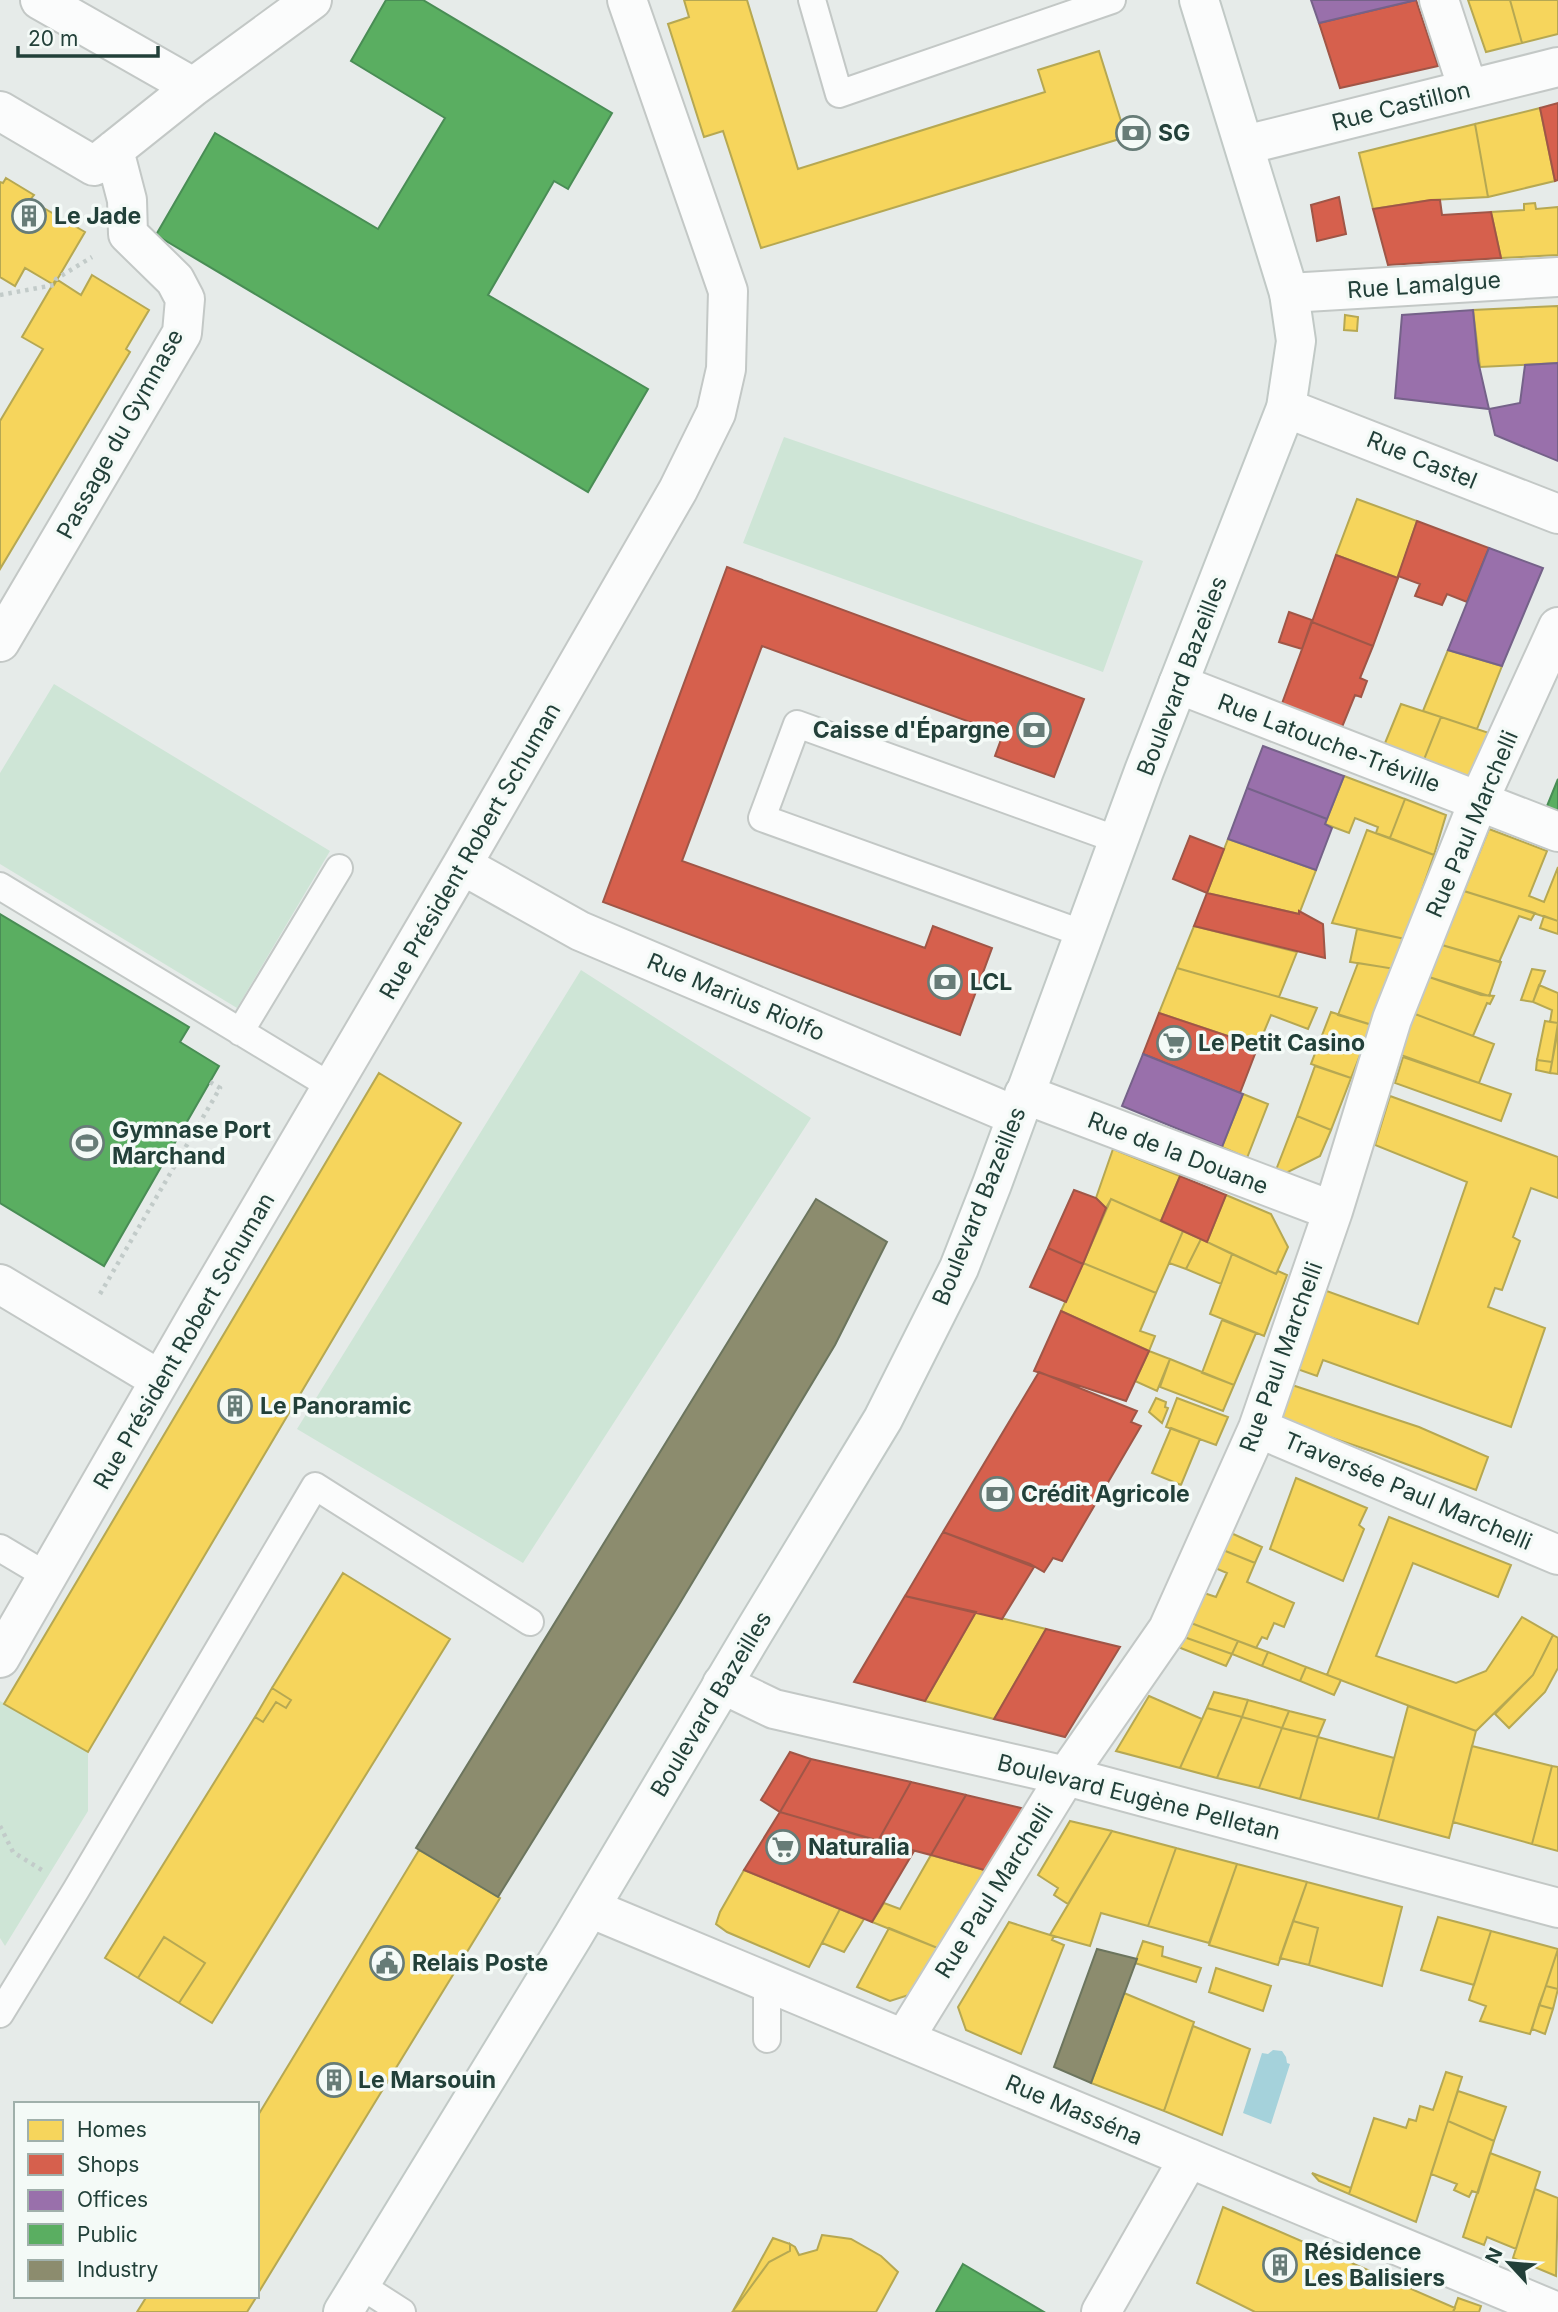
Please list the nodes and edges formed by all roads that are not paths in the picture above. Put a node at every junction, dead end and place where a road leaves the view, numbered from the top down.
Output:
1 (40, 0) edge
2 (312, 0) edge
3 (627, 0) edge
4 (813, 0) edge
5 (1112, 0) edge
6 (1199, 0) edge
7 (1439, 0) edge
8 (1558, 67) edge
9 (193, 87) junction
10 (1468, 89) junction
11 (0, 111) edge
12 (1245, 145) junction
13 (114, 150) junction
14 (1558, 277) edge
15 (1289, 293) junction
16 (1286, 408) junction
17 (1558, 514) edge
18 (1558, 627) edge
19 (0, 642) edge
20 (1178, 684) junction
21 (1479, 800) junction
22 (1558, 832) edge
23 (1118, 840) junction
24 (462, 865) junction
25 (339, 868) dead end
26 (0, 886) edge
27 (1084, 934) junction
28 (240, 1032) junction
29 (332, 1087) junction
30 (1020, 1105) junction
31 (1333, 1211) junction
32 (0, 1284) edge
33 (160, 1380) junction
34 (1258, 1428) junction
35 (0, 1548) edge
36 (1558, 1555) edge
37 (47, 1576) junction
38 (530, 1622) dead end
39 (0, 1658) edge
40 (722, 1684) junction
41 (1066, 1776) junction
42 (590, 1908) junction
43 (1558, 1908) edge
44 (767, 1982) junction
45 (0, 2014) edge
46 (766, 2039) dead end
47 (904, 2039) junction
48 (1189, 2158) junction
49 (351, 2298) edge
50 (402, 2312) edge
51 (1101, 2312) edge
52 (1557, 2312) edge

1 - 9 street
2 - 9 street
3 - 24 street, Rue Président Robert Schuman
4 - 5 lane
6 - 12 street, Boulevard Bazeilles
7 - 10 street
8 - 10 street, Rue Castillon
9 - 13 street
10 - 12 street, Rue Castillon
11 - 13 street
12 - 15 street, Boulevard Bazeilles
13 - 19 street, Passage du Gymnase
14 - 15 street, Rue Lamalgue
15 - 16 street, Boulevard Bazeilles
16 - 17 street, Rue Castel
16 - 20 street, Boulevard Bazeilles
18 - 21 street, Rue Paul Marchelli
20 - 21 street, Rue Latouche-Tréville
20 - 23 street, Boulevard Bazeilles
21 - 22 street, Rue Latouche-Tréville
21 - 31 street, Rue Paul Marchelli
23 - 27 street, Boulevard Bazeilles
23 - 27 lane
24 - 29 street, Rue Président Robert Schuman
24 - 30 street, Rue Marius Riolfo
25 - 28 lane
26 - 28 lane
27 - 30 street, Boulevard Bazeilles
28 - 29 lane
29 - 33 street, Rue Président Robert Schuman
30 - 31 street, Rue de la Douane
30 - 40 street, Boulevard Bazeilles
31 - 34 street, Rue Paul Marchelli
32 - 33 street
33 - 37 street, Rue Président Robert Schuman
34 - 36 street, Traversée Paul Marchelli
34 - 41 street, Rue Paul Marchelli
35 - 37 lane
37 - 39 street, Rue Président Robert Schuman
38 - 45 lane
40 - 41 street, Boulevard Eugène Pelletan
40 - 42 street, Boulevard Bazeilles
41 - 43 street, Boulevard Eugène Pelletan
41 - 47 street, Rue Paul Marchelli
42 - 44 street, Rue Masséna
42 - 49 street, Boulevard Bazeilles
44 - 46 lane
44 - 47 street, Rue Masséna
47 - 48 street, Rue Masséna
48 - 51 street
48 - 52 street, Rue Masséna
49 - 50 lane

